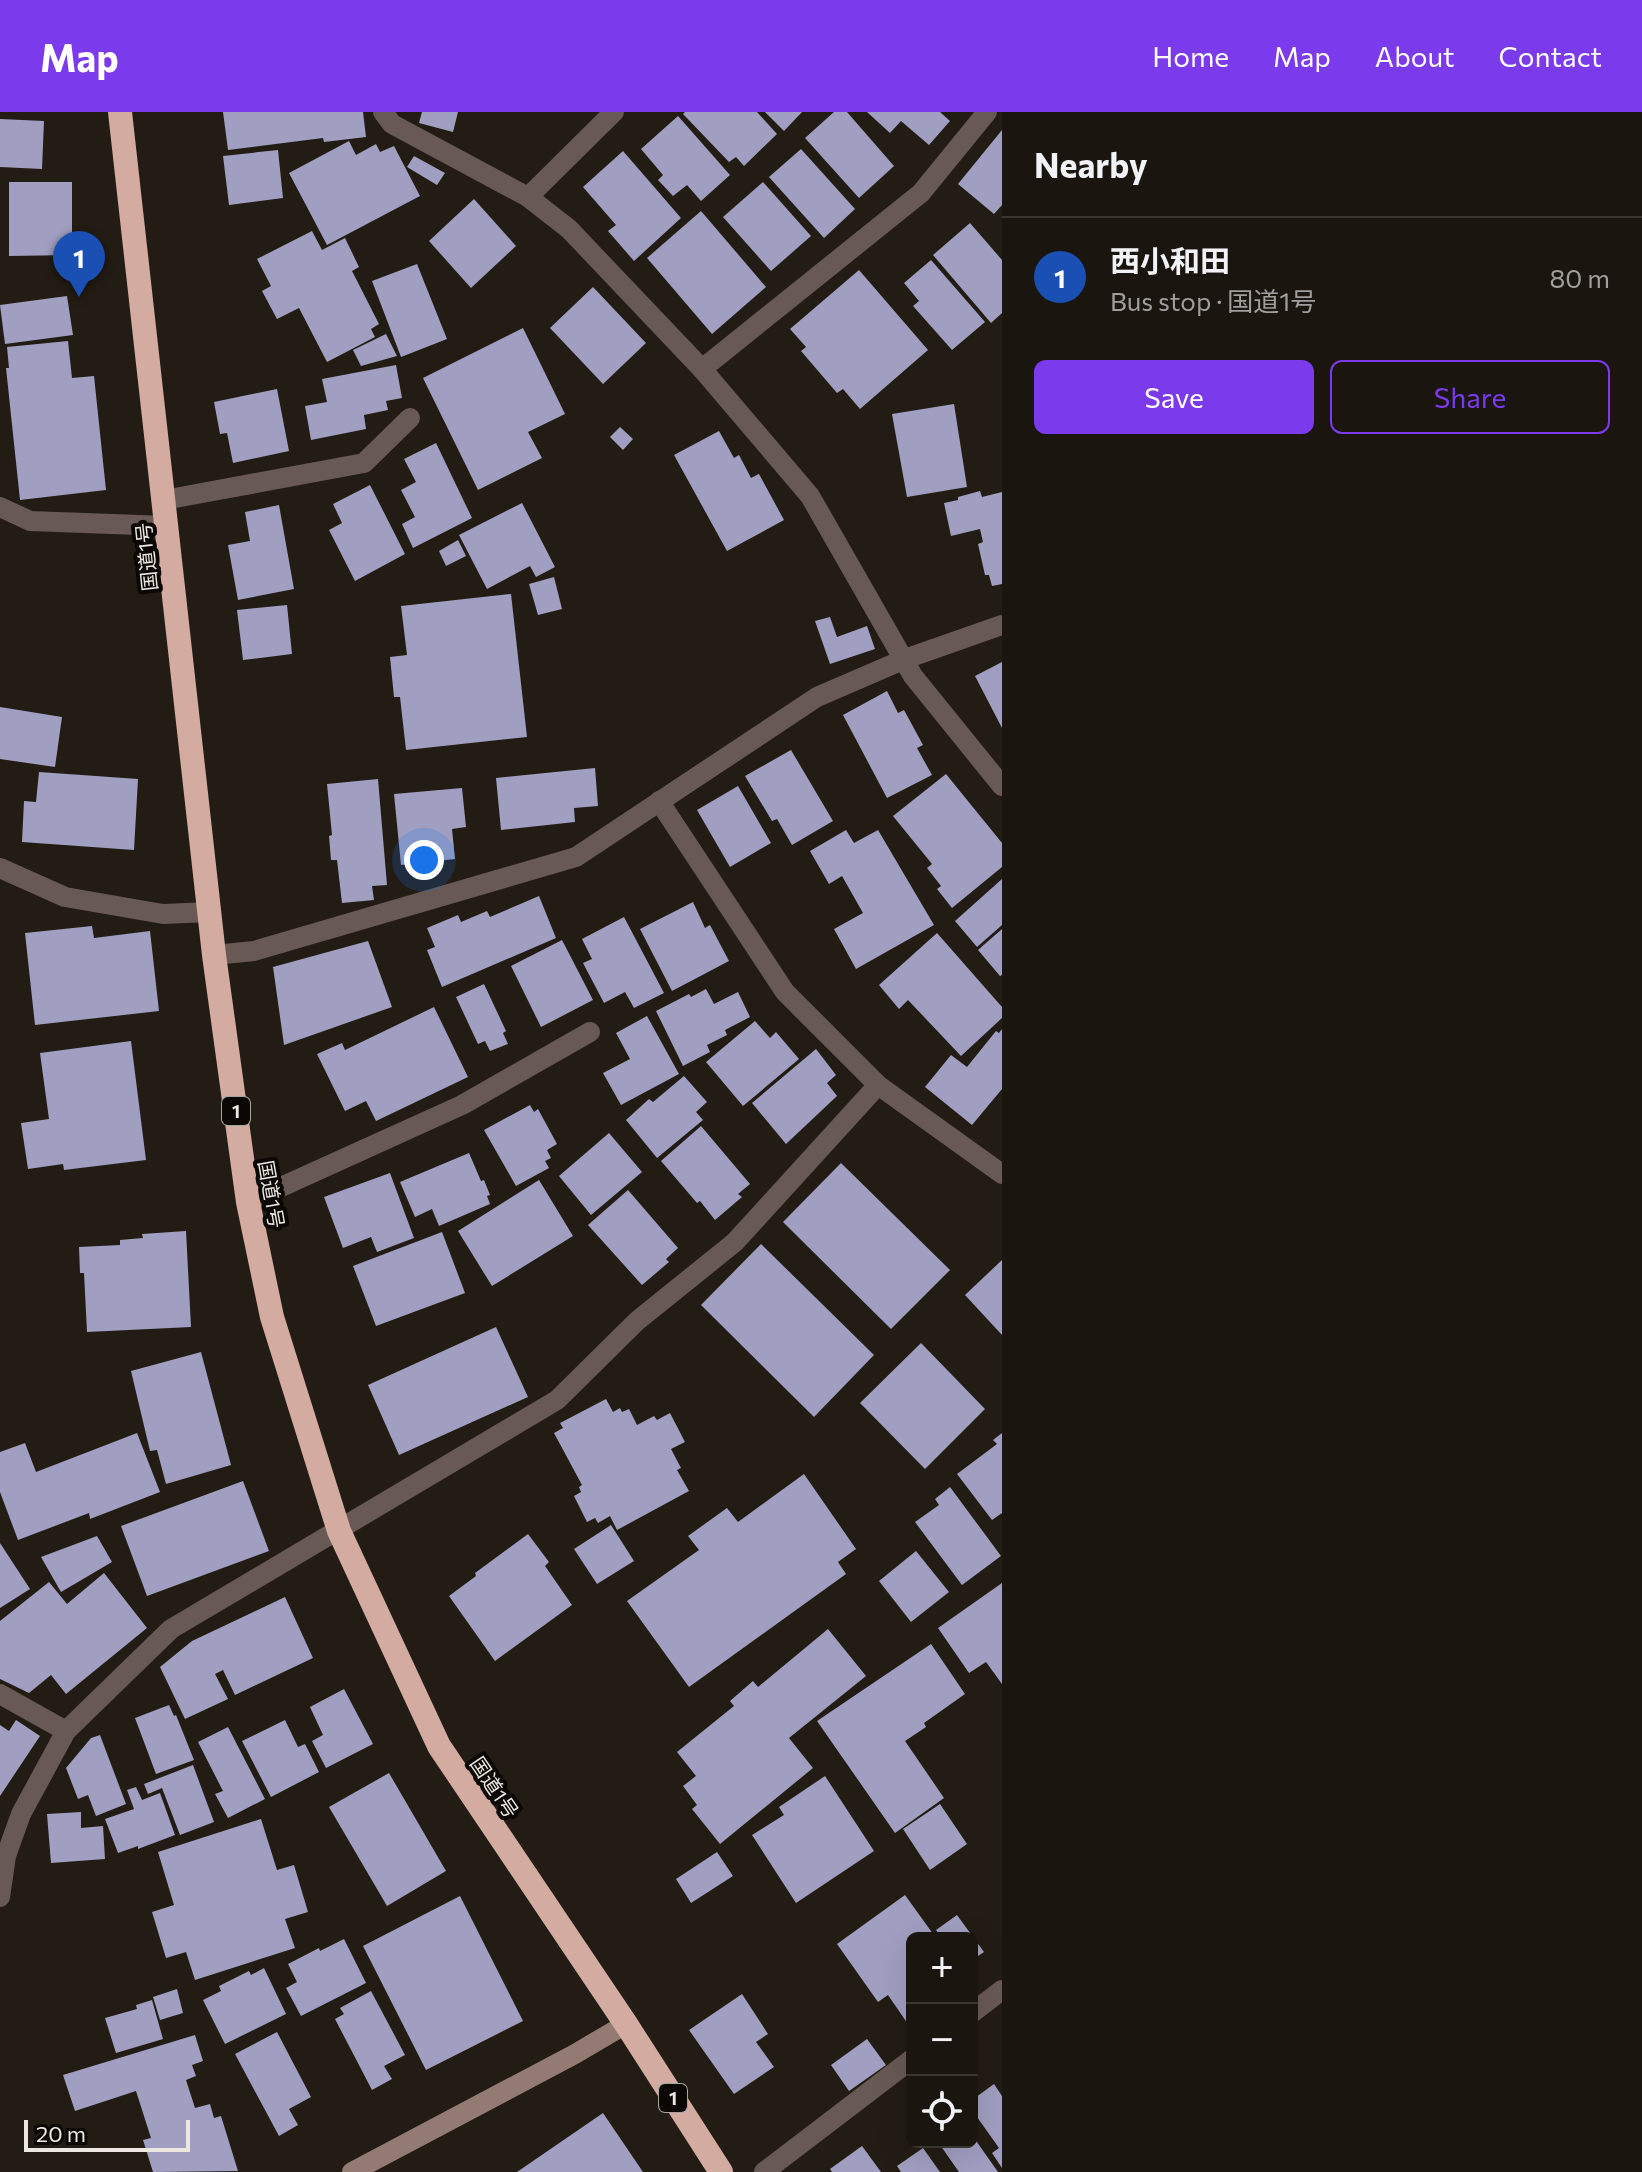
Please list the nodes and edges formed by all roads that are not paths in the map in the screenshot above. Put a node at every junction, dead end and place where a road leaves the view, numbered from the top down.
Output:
1 (120, 112) edge
2 (383, 112) edge
3 (614, 112) edge
4 (987, 112) edge
5 (528, 197) junction
6 (702, 369) junction
7 (410, 418) dead end
8 (164, 500) junction
9 (0, 507) edge
10 (167, 526) junction
11 (1002, 625) edge
12 (905, 659) junction
13 (1002, 786) edge
14 (659, 801) junction
15 (0, 868) edge
16 (209, 912) junction
17 (214, 955) junction
18 (590, 1032) dead end
19 (878, 1085) junction
20 (1002, 1174) edge
21 (248, 1202) junction
22 (339, 1531) junction
23 (0, 1694) edge
24 (66, 1731) junction
25 (0, 1897) edge
26 (1002, 1990) edge
27 (978, 2008) edge
28 (626, 2024) junction
29 (906, 2064) edge
30 (352, 2172) edge
31 (721, 2172) edge
32 (764, 2172) edge

1 - 8 highway, 国道1号 / 1
2 - 5 street
3 - 5 street
4 - 6 street
5 - 6 street
6 - 12 street
7 - 8 street
8 - 10 highway, 国道1号 / 1
9 - 10 street
10 - 16 highway, 国道1号 / 1
11 - 12 street
12 - 13 street
12 - 14 street
14 - 17 street
14 - 19 street
15 - 16 street
16 - 17 highway, 国道1号 / 1
17 - 21 highway, 国道1号 / 1
18 - 21 street
19 - 20 street
19 - 22 street
21 - 22 highway, 国道1号 / 1
22 - 24 street
22 - 28 highway, 国道1号 / 1
23 - 24 street
24 - 25 street
26 - 27 street
28 - 30 street
28 - 31 highway, 国道1号 / 1
29 - 32 street

